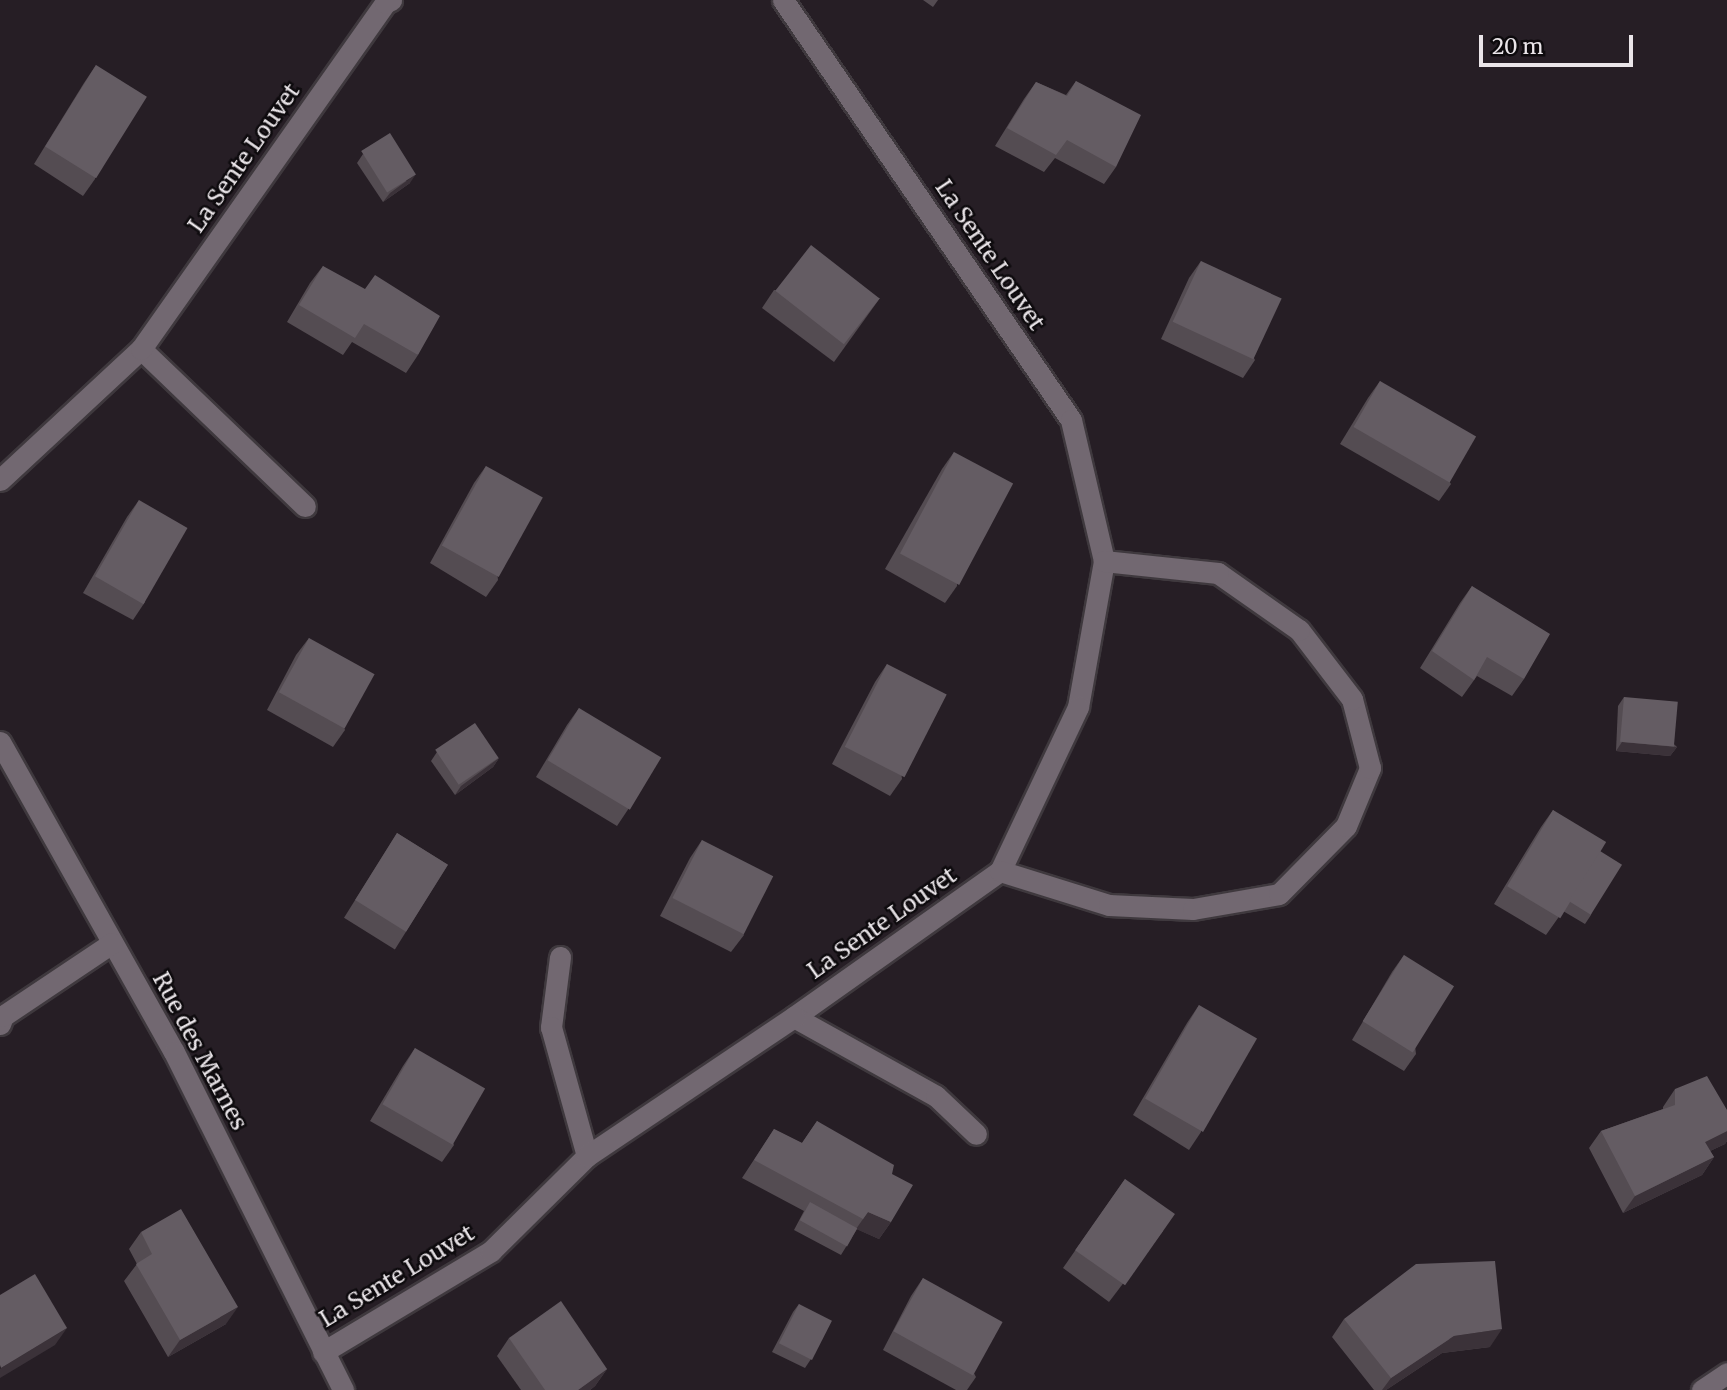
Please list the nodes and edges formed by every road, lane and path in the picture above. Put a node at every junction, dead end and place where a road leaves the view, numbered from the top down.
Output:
1 (391, 0) edge
2 (783, 0) edge
3 (141, 349) junction
4 (0, 480) edge
5 (304, 506) dead end
6 (1104, 561) junction
7 (0, 742) edge
8 (1000, 871) junction
9 (112, 943) junction
10 (560, 957) dead end
11 (794, 1017) junction
12 (0, 1024) edge
13 (976, 1134) dead end
14 (587, 1156) junction
15 (323, 1352) junction
16 (1727, 1373) edge
17 (343, 1390) edge
18 (1702, 1390) edge

1 - 3 street, La Sente Louvet
2 - 6 street, La Sente Louvet
3 - 4 street, La Sente Louvet
3 - 5 street
6 - 8 street, La Sente Louvet
6 - 8 street
7 - 9 street, Rue des Marnes
8 - 11 street, La Sente Louvet
9 - 12 street
9 - 15 street, Rue des Marnes
10 - 14 street
11 - 13 street
11 - 14 street, La Sente Louvet
14 - 15 street, La Sente Louvet
15 - 17 street, Rue des Marnes
16 - 18 street

